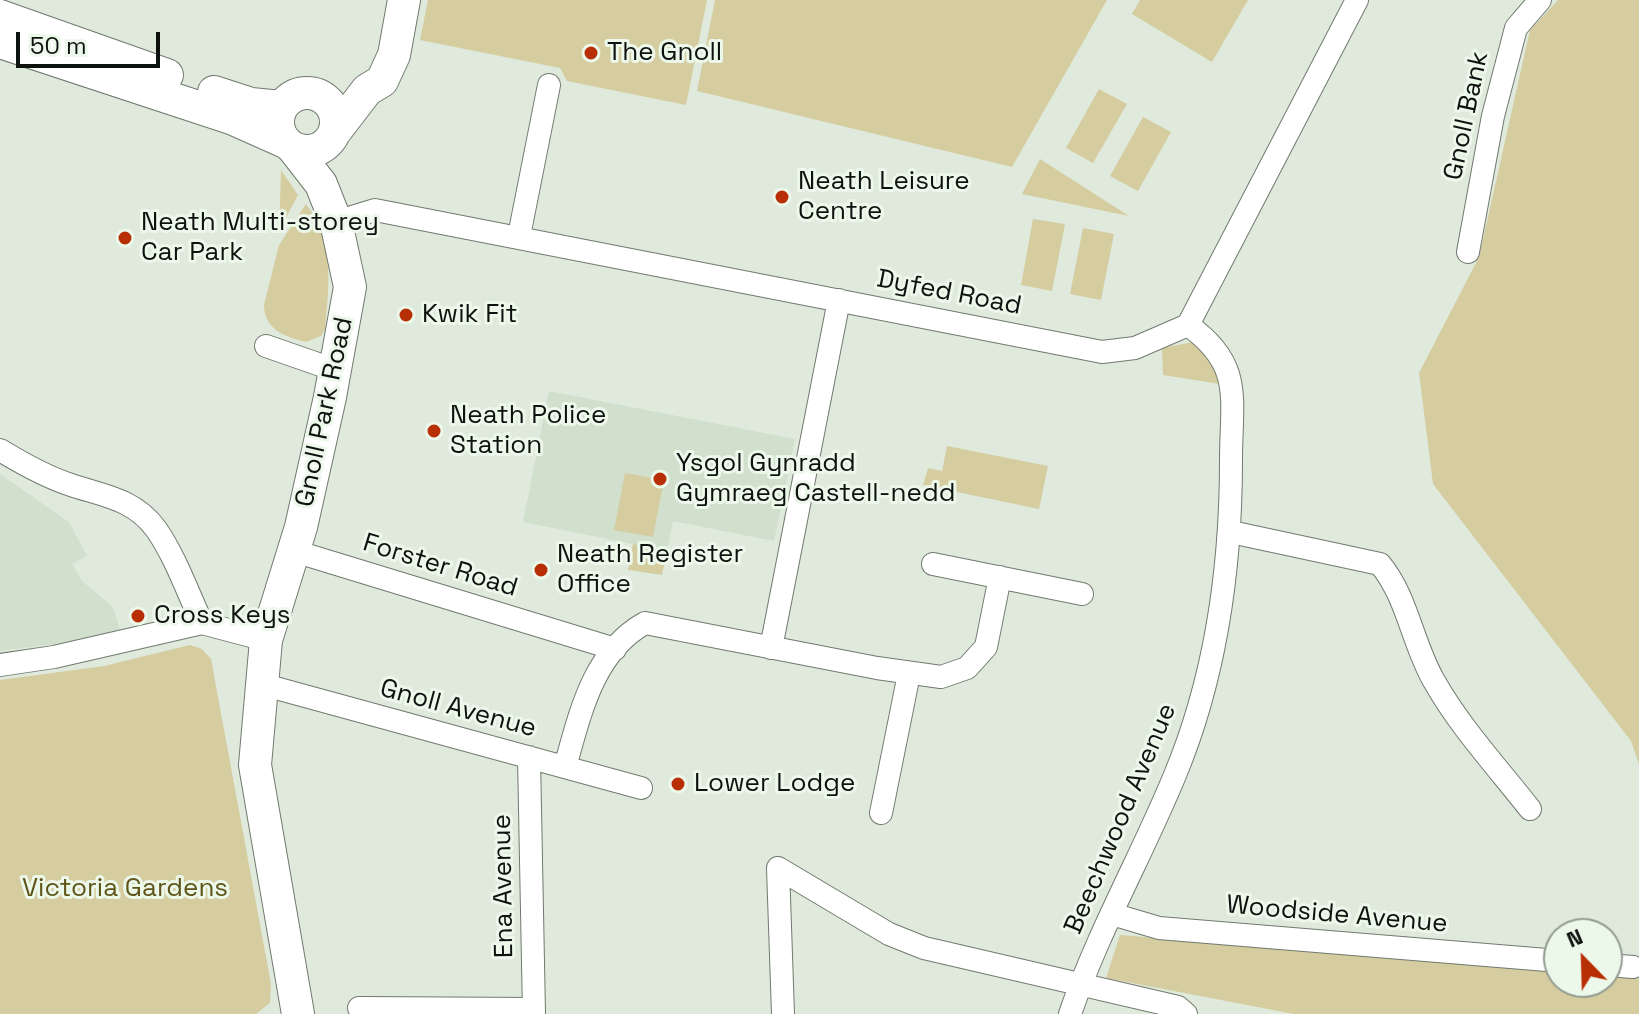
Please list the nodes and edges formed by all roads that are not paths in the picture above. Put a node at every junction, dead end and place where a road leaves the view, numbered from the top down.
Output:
1 (404, 0) edge
2 (1357, 0) edge
3 (1540, 0) edge
4 (0, 16) edge
5 (0, 42) edge
6 (549, 85) dead end
7 (367, 90) junction
8 (324, 98) junction
9 (282, 107) junction
10 (331, 138) junction
11 (289, 145) junction
12 (321, 184) junction
13 (336, 222) junction
14 (519, 236) junction
15 (1468, 252) dead end
16 (839, 300) junction
17 (1188, 325) junction
18 (266, 346) dead end
19 (335, 370) junction
20 (0, 450) edge
21 (1231, 532) junction
22 (294, 551) junction
23 (933, 564) dead end
24 (1000, 577) junction
25 (1082, 594) dead end
26 (202, 623) junction
27 (266, 640) junction
28 (771, 648) junction
29 (615, 649) junction
30 (0, 665) edge
31 (909, 674) junction
32 (261, 684) junction
33 (529, 757) junction
34 (565, 767) junction
35 (641, 788) dead end
36 (1530, 809) dead end
37 (881, 813) dead end
38 (1112, 914) junction
39 (1543, 960) edge
40 (1623, 966) edge
41 (1633, 967) dead end
42 (1079, 986) junction
43 (359, 1008) dead end
44 (534, 1012) edge
45 (298, 1014) edge
46 (783, 1014) edge
47 (1070, 1014) edge
48 (1186, 1014) edge

1 - 7 main road
2 - 17 street
3 - 15 street, Gnoll Bank
4 - 9 main road
5 - 11 main road
6 - 14 street
7 - 8 main road
7 - 10 main road
8 - 9 main road
8 - 10 main road
9 - 11 main road
10 - 11 main road
10 - 12 main road
11 - 12 main road, Gnoll Park Road
12 - 13 main road, Gnoll Park Road
13 - 14 street, Dyfed Road
13 - 19 main road, Gnoll Park Road
14 - 16 street, Dyfed Road
16 - 17 street, Dyfed Road
16 - 28 street
17 - 21 street, Beechwood Avenue
18 - 19 street
19 - 22 main road, Gnoll Park Road
20 - 26 street
21 - 36 street
21 - 38 street, Beechwood Avenue
22 - 27 main road, Gnoll Park Road
22 - 29 street, Forster Road
23 - 24 street
24 - 25 street
24 - 31 street
26 - 27 street
26 - 30 street
27 - 32 main road
28 - 29 street
28 - 31 street
29 - 34 street
31 - 37 street
32 - 33 street, Gnoll Avenue
32 - 45 main road
33 - 34 street, Gnoll Avenue
33 - 44 street, Ena Avenue
34 - 35 street, Gnoll Avenue
38 - 39 street, Woodside Avenue
38 - 42 street, Beechwood Avenue
40 - 41 street
42 - 46 street
42 - 47 street, Beechwood Avenue
42 - 48 street
43 - 44 street

